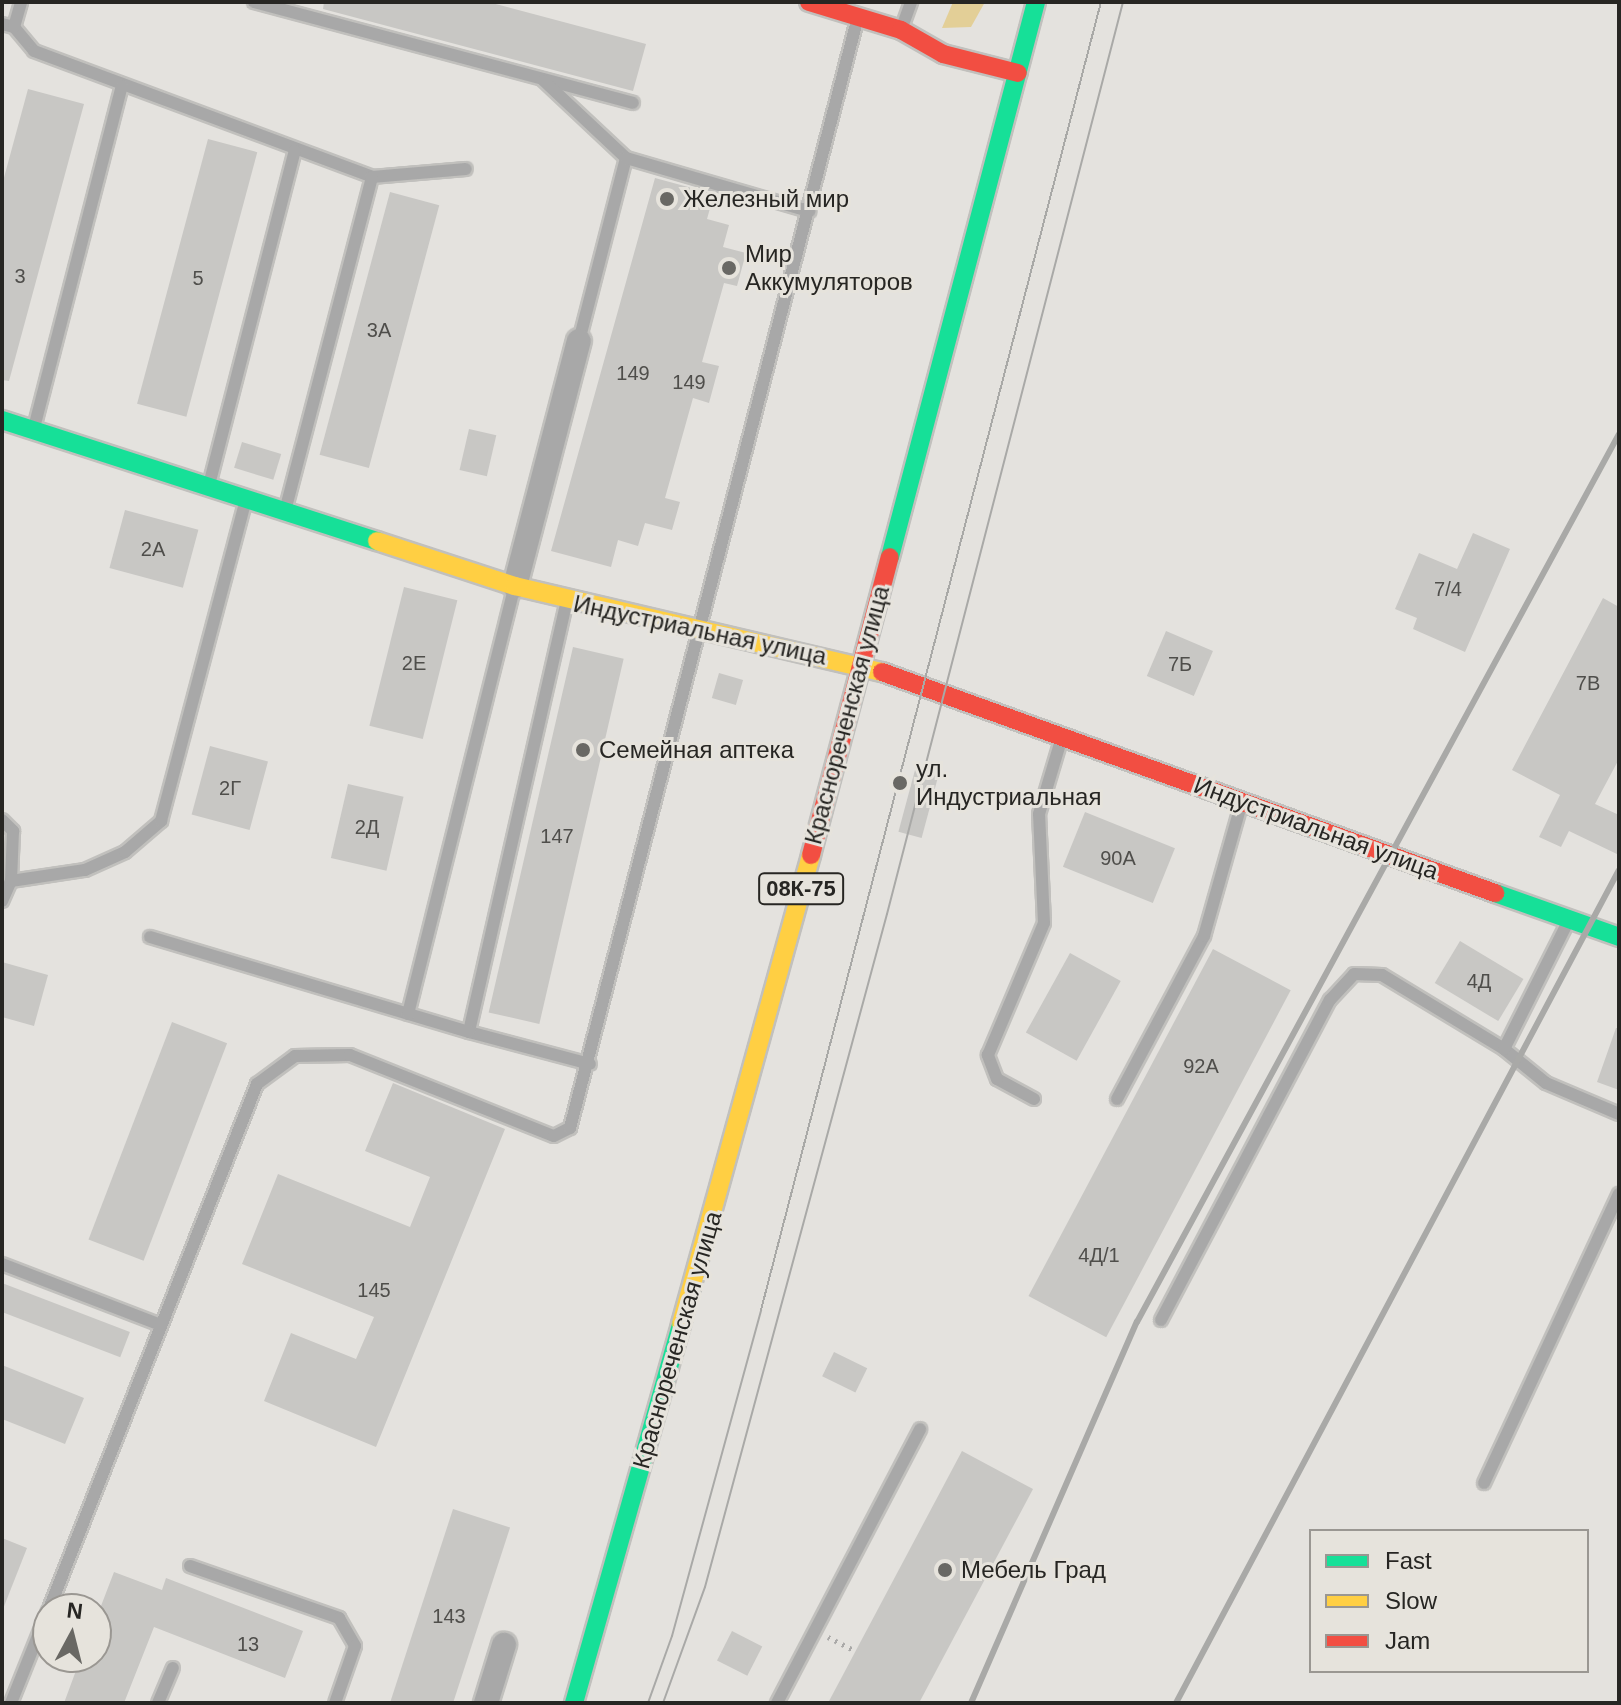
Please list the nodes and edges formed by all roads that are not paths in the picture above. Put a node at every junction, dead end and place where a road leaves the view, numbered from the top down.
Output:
1 (21, 2) edge
2 (254, 2) edge
3 (809, 2) edge
4 (911, 2) edge
5 (1036, 2) edge
6 (859, 15) junction
7 (8, 25) edge
8 (901, 30) junction
9 (1018, 73) junction
10 (542, 79) junction
11 (122, 86) junction
12 (633, 103) dead end
13 (295, 151) junction
14 (626, 158) junction
15 (466, 169) dead end
16 (372, 177) junction
17 (809, 211) junction
18 (579, 341) joint
19 (2, 420) edge
20 (33, 430) junction
21 (209, 485) junction
22 (246, 499) junction
23 (285, 512) junction
24 (515, 586) junction
25 (567, 600) junction
26 (696, 631) junction
27 (859, 664) junction
28 (1062, 737) junction
29 (1242, 802) junction
30 (2, 820) edge
31 (11, 881) junction
32 (2, 901) edge
33 (1569, 920) junction
34 (150, 937) dead end
35 (1619, 937) edge
36 (408, 1014) junction
37 (469, 1032) junction
38 (1504, 1049) junction
39 (590, 1064) junction
40 (1034, 1099) dead end
41 (1117, 1099) dead end
42 (1619, 1114) edge
43 (1619, 1194) edge
44 (2, 1264) edge
45 (1161, 1320) dead end
46 (161, 1325) junction
47 (920, 1429) dead end
48 (1484, 1483) dead end
49 (190, 1566) dead end
50 (55, 1593) edge
51 (504, 1645) dead end
52 (32, 1650) edge
53 (173, 1668) dead end
54 (11, 1703) edge
55 (158, 1703) edge
56 (335, 1703) edge
57 (486, 1703) edge
58 (574, 1703) edge
59 (777, 1703) edge

1 - 7 lane
2 - 10 lane
3 - 6 main road
4 - 8 lane
5 - 9 main road, Краснореченская улица
6 - 8 main road
6 - 17 lane
7 - 11 lane
8 - 9 main road
9 - 27 main road, Краснореченская улица / 08К-75
10 - 12 lane
10 - 14 lane
11 - 13 lane
11 - 20 lane
13 - 16 lane
13 - 21 lane
14 - 17 lane
14 - 18 lane
15 - 16 lane
16 - 23 lane
17 - 26 lane
18 - 24 street
19 - 20 main road, Индустриальная улица
20 - 21 main road, Индустриальная улица
21 - 22 main road, Индустриальная улица
22 - 23 main road, Индустриальная улица
22 - 31 lane
23 - 24 main road, Индустриальная улица
24 - 25 main road, Индустриальная улица
24 - 36 lane
25 - 26 main road, Индустриальная улица
25 - 37 lane
26 - 27 main road, Индустриальная улица
26 - 39 lane
27 - 28 main road, Индустриальная улица
27 - 58 main road, Краснореченская улица / 08К-75
28 - 29 main road, Индустриальная улица
28 - 40 lane
29 - 33 main road, Индустриальная улица
29 - 41 lane
30 - 31 lane
31 - 32 lane
33 - 35 main road, Индустриальная улица
33 - 38 lane
34 - 36 lane
36 - 37 lane
37 - 39 lane
38 - 42 lane
38 - 45 lane
39 - 46 lane
43 - 48 lane
44 - 46 lane
46 - 50 lane
47 - 59 lane
49 - 56 lane
51 - 57 street
52 - 54 lane
53 - 55 lane

